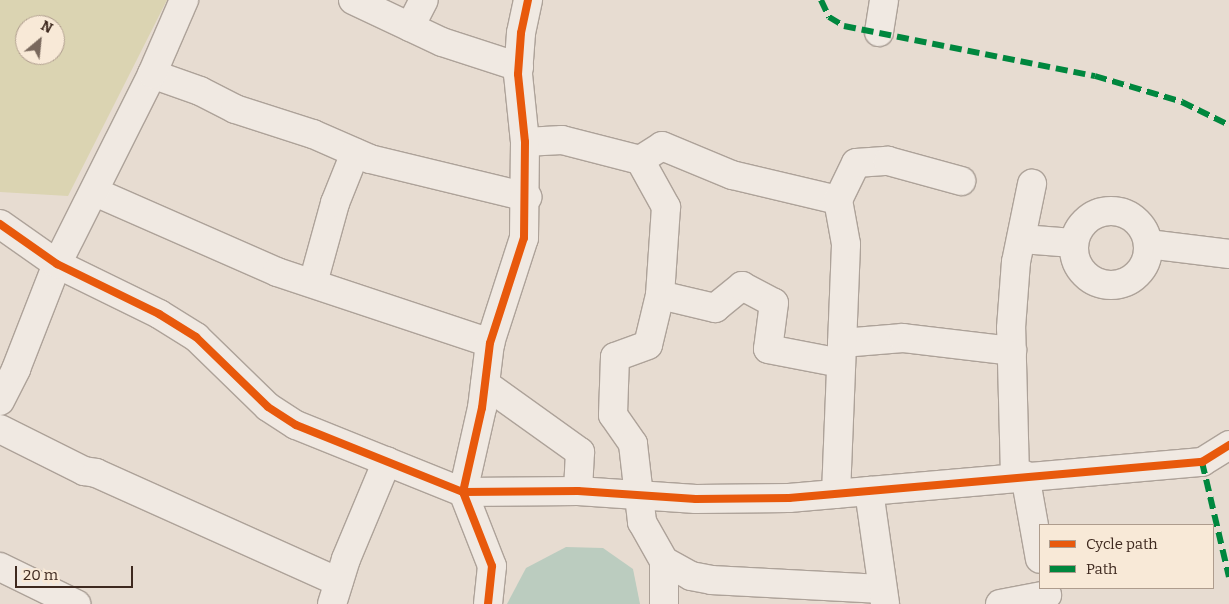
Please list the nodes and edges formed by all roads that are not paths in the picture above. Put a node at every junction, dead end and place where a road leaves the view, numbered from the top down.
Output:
1 (184, 0) edge
2 (353, 0) edge
3 (424, 0) edge
4 (528, 0) edge
5 (884, 0) edge
6 (410, 27) junction
7 (879, 32) dead end
8 (519, 67) junction
9 (152, 74) junction
10 (526, 142) junction
11 (355, 153) junction
12 (640, 160) junction
13 (962, 181) dead end
14 (1032, 184) dead end
15 (95, 192) junction
16 (527, 197) junction
17 (838, 200) junction
18 (0, 224) edge
19 (1022, 239) junction
20 (1074, 243) junction
21 (1148, 244) junction
22 (1229, 254) edge
23 (57, 264) junction
24 (312, 283) junction
25 (660, 296) junction
26 (490, 343) junction
27 (1012, 351) junction
28 (842, 353) junction
29 (485, 384) junction
30 (0, 401) edge
31 (0, 428) edge
32 (1229, 445) edge
33 (387, 461) junction
34 (1020, 476) junction
35 (578, 491) junction
36 (869, 491) junction
37 (463, 492) junction
38 (836, 494) junction
39 (637, 495) junction
40 (1039, 556) edge
41 (664, 561) junction
42 (0, 567) edge
43 (336, 593) edge
44 (779, 594) edge
45 (884, 596) edge
46 (1047, 596) edge
47 (76, 604) edge
48 (488, 604) edge
49 (664, 604) edge
50 (1000, 604) edge

1 - 9 street
2 - 6 street
3 - 6 street
4 - 8 street
5 - 7 street
6 - 8 street
8 - 10 street
9 - 11 street
9 - 15 street
10 - 12 street
10 - 16 street
11 - 16 street
11 - 24 street
12 - 17 street
12 - 25 street
13 - 17 street
14 - 19 street
15 - 23 street
15 - 24 street
16 - 26 street
17 - 28 street
18 - 23 street
19 - 20 street
19 - 27 street
20 - 21 street
20 - 21 street
21 - 22 street
23 - 30 street
23 - 33 street
24 - 26 street
25 - 28 street
25 - 39 street
26 - 29 street
27 - 28 street
27 - 34 street
28 - 38 street
29 - 35 street
29 - 37 street
31 - 43 street
32 - 34 street
33 - 37 street
33 - 43 street
34 - 36 street
34 - 40 street
35 - 37 street
35 - 39 street
36 - 38 street
36 - 45 street
37 - 48 street
38 - 39 street
39 - 41 street
41 - 44 street
41 - 49 street
42 - 47 street
44 - 45 street
46 - 50 street

